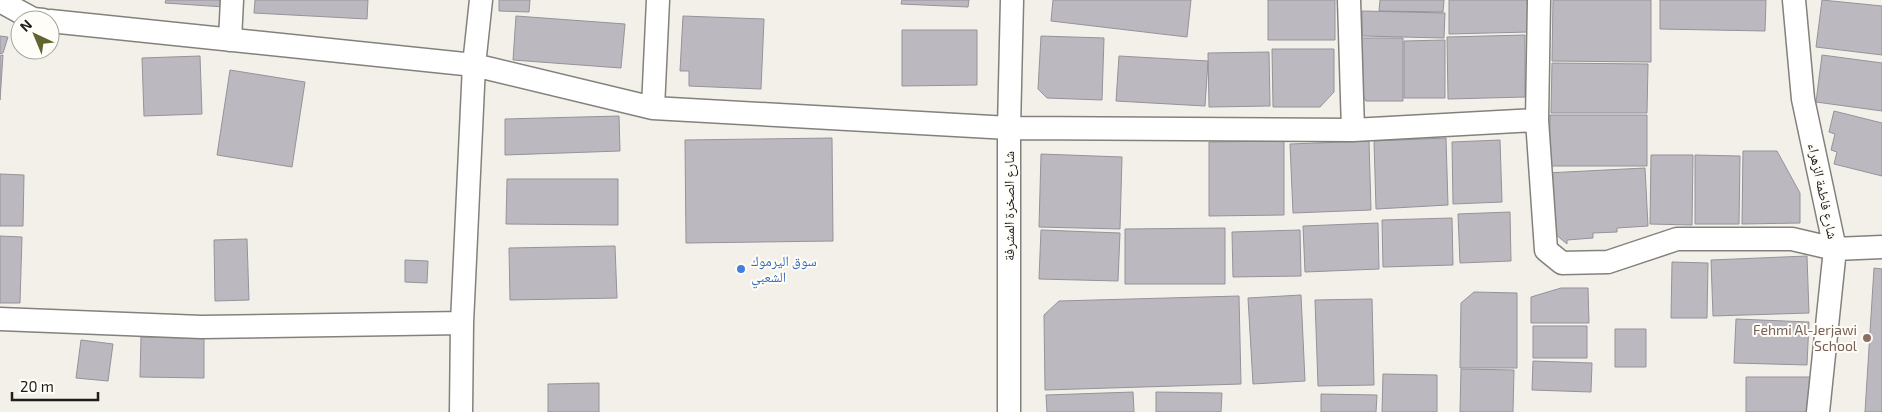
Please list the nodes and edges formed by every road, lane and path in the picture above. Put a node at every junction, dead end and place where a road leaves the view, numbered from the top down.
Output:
1 (232, 0) edge
2 (481, 0) edge
3 (658, 0) edge
4 (1012, 0) edge
5 (1349, 0) edge
6 (1540, 0) edge
7 (1794, 0) edge
8 (0, 1) edge
9 (16, 10) edge
10 (60, 22) edge
11 (230, 40) junction
12 (474, 65) junction
13 (653, 108) junction
14 (1537, 120) junction
15 (1009, 128) junction
16 (1353, 130) junction
17 (1882, 247) edge
18 (1836, 249) junction
19 (0, 319) edge
20 (462, 323) junction
21 (461, 412) edge
22 (1009, 412) edge
23 (1818, 412) edge

1 - 11 street
2 - 12 street
3 - 13 street
4 - 15 street, شارع الصخرة المشرفة
5 - 16 street
6 - 14 street
7 - 18 street, شارع فاطمة الزهراء
8 - 9 street
10 - 11 street
11 - 12 street
12 - 13 street
12 - 20 street
13 - 15 street
14 - 16 street
14 - 18 street
15 - 16 street
15 - 22 street, شارع الصخرة المشرفة
17 - 18 street
18 - 23 street, شارع فاطمة الزهراء
19 - 20 street
20 - 21 street

